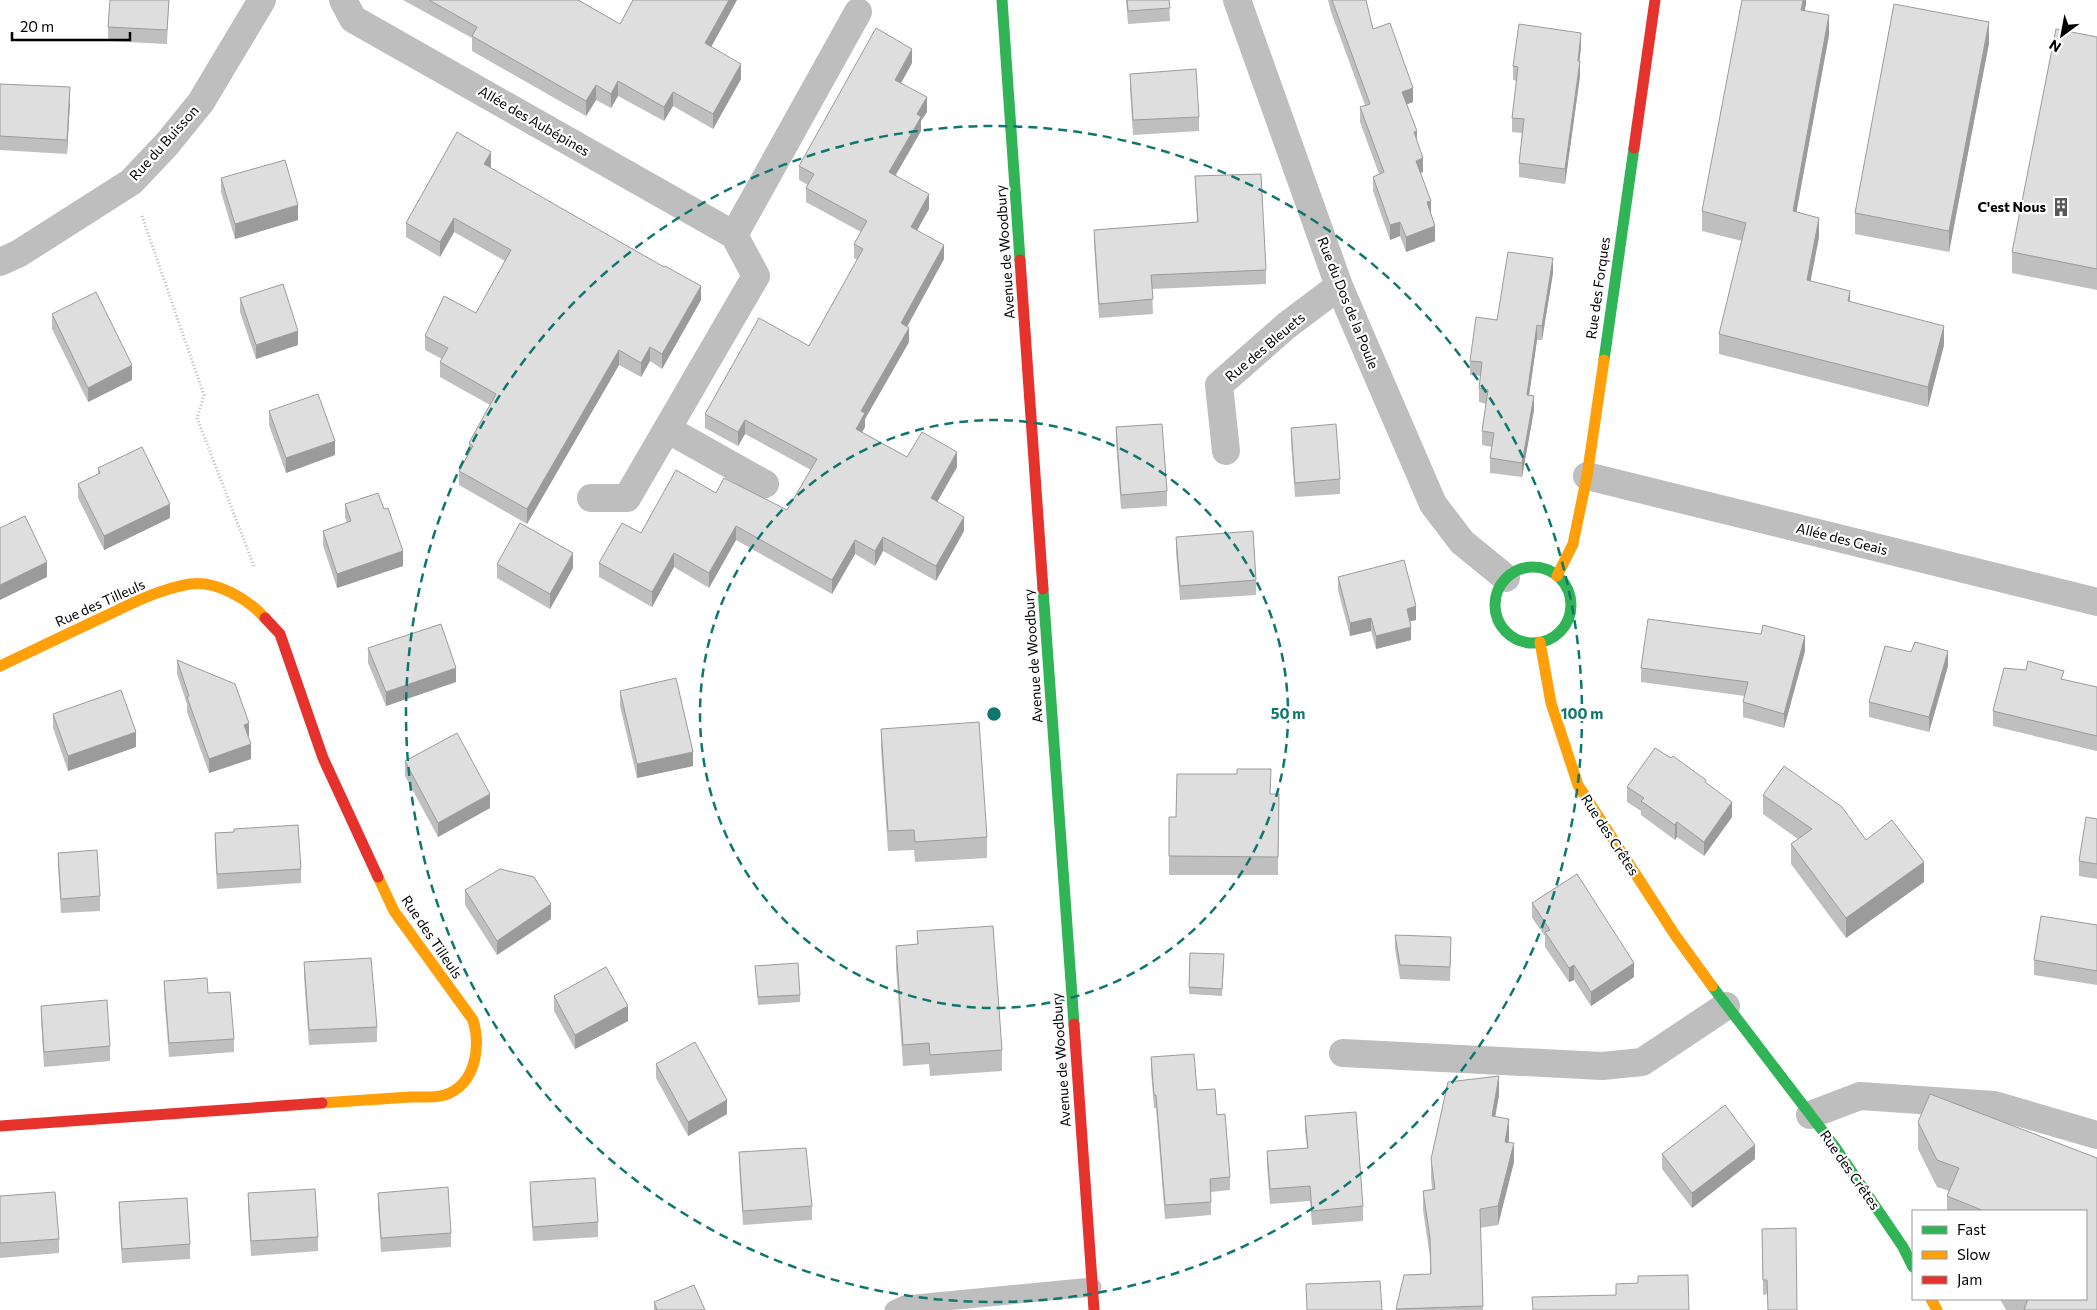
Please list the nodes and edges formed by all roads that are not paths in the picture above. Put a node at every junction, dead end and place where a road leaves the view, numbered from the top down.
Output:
1 (262, 0) edge
2 (343, 0) edge
3 (1002, 0) edge
4 (1237, 0) edge
5 (1655, 0) edge
6 (858, 12) dead end
7 (734, 234) junction
8 (0, 262) edge
9 (1339, 286) junction
10 (667, 429) junction
11 (1226, 451) dead end
12 (1587, 476) junction
13 (765, 484) dead end
14 (591, 498) dead end
15 (1557, 576) junction
16 (1506, 578) junction
17 (2097, 602) edge
18 (1540, 642) junction
19 (0, 666) edge
20 (1726, 1006) junction
21 (1344, 1053) dead end
22 (1810, 1115) junction
23 (0, 1126) edge
24 (2097, 1135) edge
25 (1912, 1265) edge
26 (1092, 1287) junction
27 (894, 1310) edge
28 (1094, 1310) edge

1 - 8 street, Rue du Buisson
2 - 7 street, Allée des Aubépines
3 - 26 street, Avenue de Woodbury
4 - 9 street, Rue du Dos de la Poule
5 - 12 street, Rue des Forques
6 - 7 street
7 - 10 street
9 - 11 street, Rue des Bleuets
9 - 16 street, Rue du Dos de la Poule
10 - 13 street
10 - 14 street
12 - 15 street, Rue des Forques
12 - 17 street, Allée des Geais
15 - 16 street
15 - 18 street
16 - 18 street
18 - 20 street, Rue des Crêtes
19 - 23 street, Rue des Tilleuls
20 - 21 street
20 - 22 street, Rue des Crêtes
22 - 24 street
22 - 25 street, Rue des Crêtes
26 - 27 lane
26 - 28 street, Avenue de Woodbury

